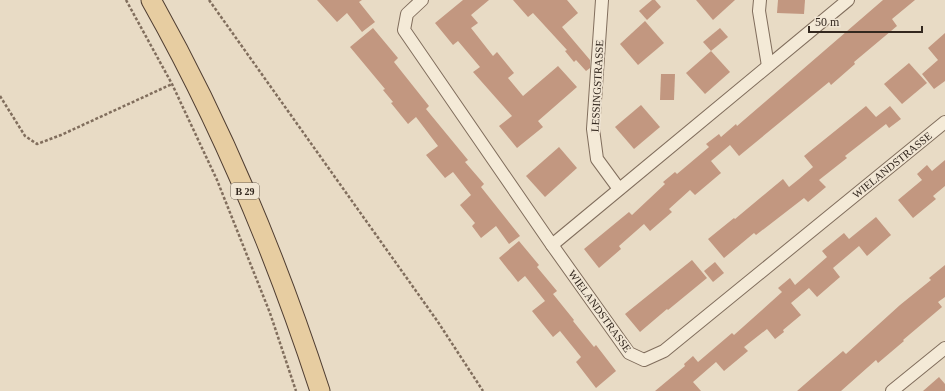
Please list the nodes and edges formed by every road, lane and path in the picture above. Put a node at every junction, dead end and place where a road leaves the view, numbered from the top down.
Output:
1 (126, 0) edge
2 (151, 0) edge
3 (209, 0) edge
4 (422, 0) edge
5 (602, 0) edge
6 (760, 0) edge
7 (848, 0) edge
8 (768, 66) junction
9 (172, 84) junction
10 (0, 96) edge
11 (945, 122) edge
12 (619, 189) junction
13 (552, 245) junction
14 (945, 348) edge
15 (296, 391) edge
16 (320, 391) edge
17 (482, 391) edge
18 (892, 391) edge

1 - 9 path
2 - 16 main road, B 29
3 - 17 path
4 - 13 street, WIELANDSTRASSE
5 - 12 street, LESSINGSTRASSE
6 - 8 street
7 - 8 street
8 - 12 street
9 - 10 path
9 - 15 path
11 - 13 street, WIELANDSTRASSE
12 - 13 street
14 - 18 street

